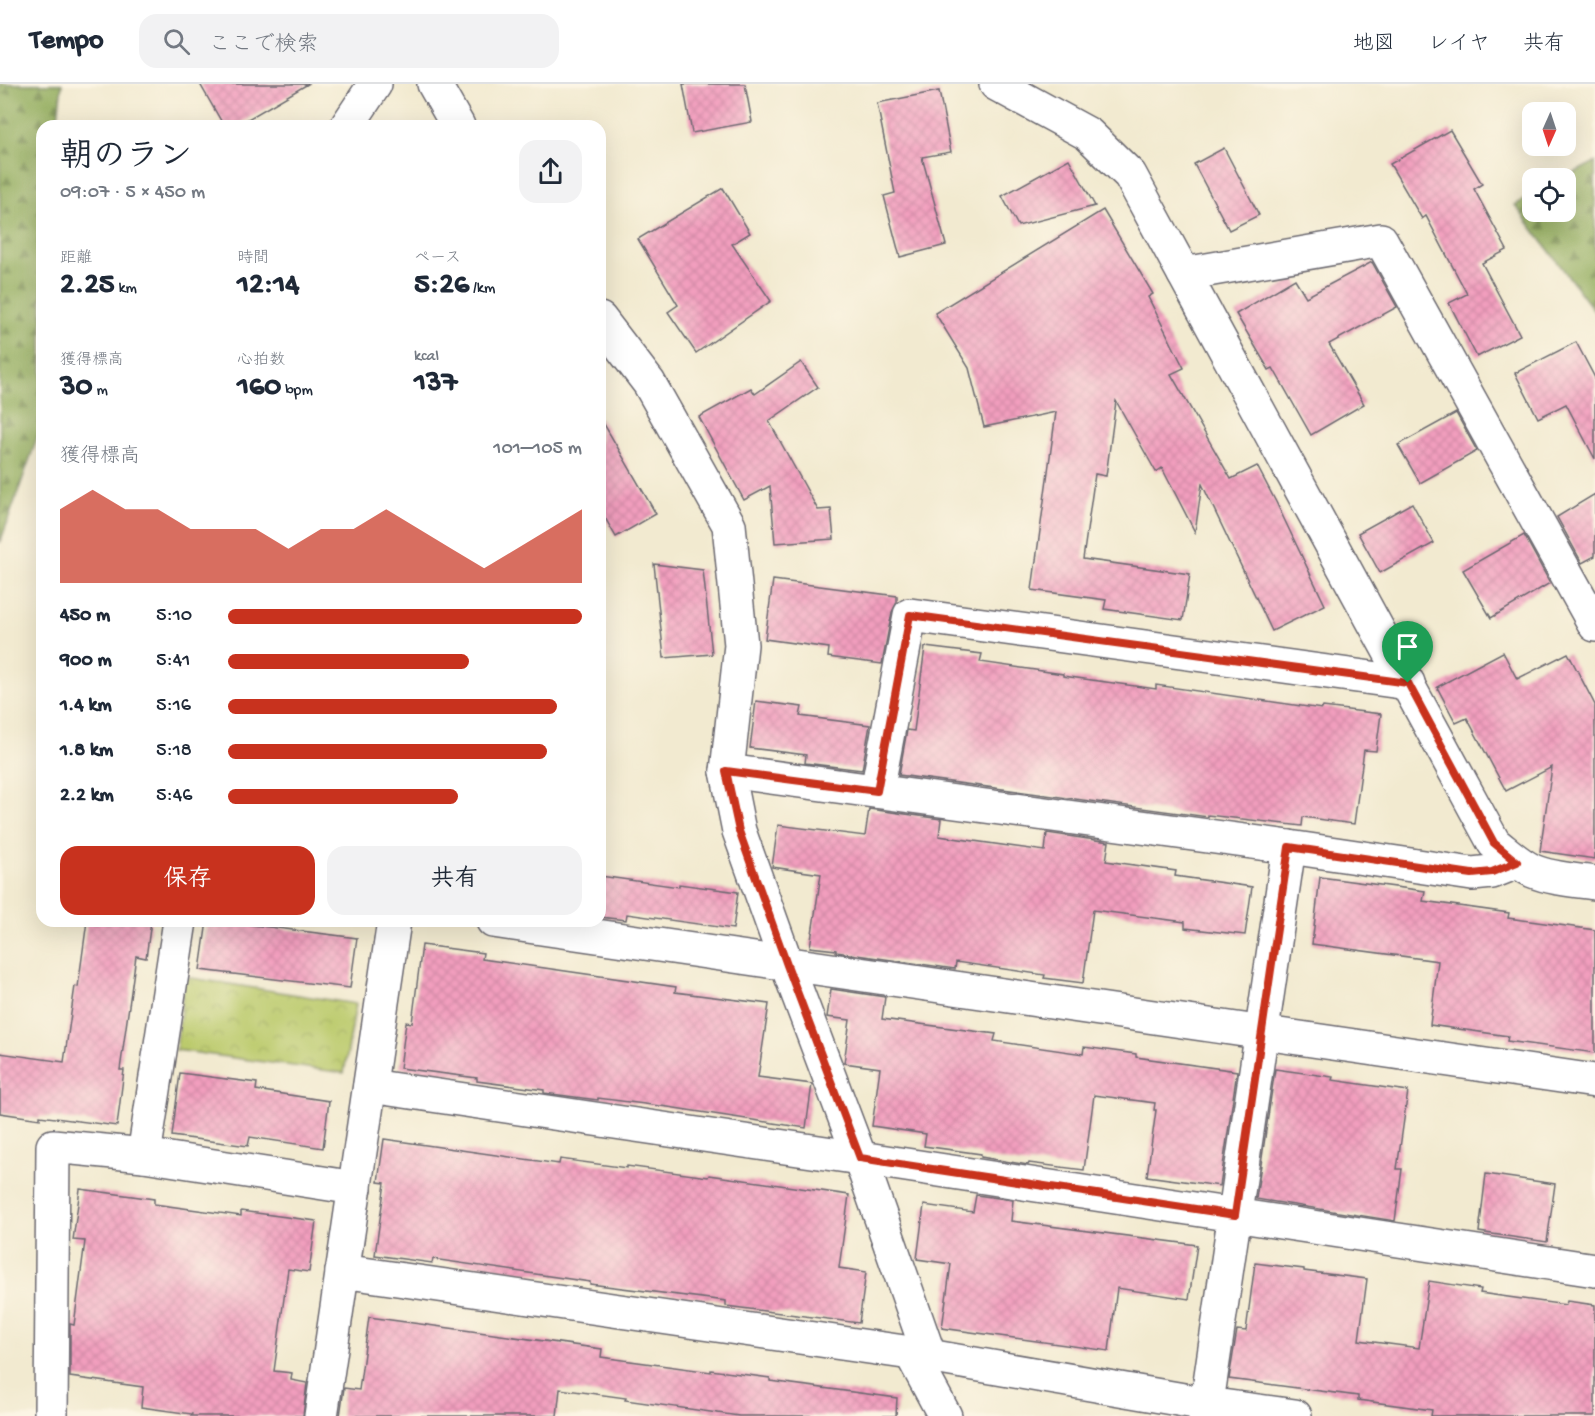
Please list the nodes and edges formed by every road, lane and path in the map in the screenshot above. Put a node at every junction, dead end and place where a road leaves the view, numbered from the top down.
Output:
1 (375, 84) edge
2 (434, 84) edge
3 (996, 84) edge
4 (351, 120) edge
5 (455, 120) edge
6 (1184, 274) junction
7 (606, 327) edge
8 (1595, 625) edge
9 (1408, 683) junction
10 (726, 771) junction
11 (877, 791) junction
12 (1289, 847) junction
13 (1517, 862) junction
14 (1595, 883) edge
15 (179, 927) edge
16 (393, 927) edge
17 (533, 927) edge
18 (787, 965) junction
19 (1262, 1031) junction
20 (1595, 1081) edge
21 (370, 1086) junction
22 (144, 1155) junction
23 (860, 1158) junction
24 (355, 1188) junction
25 (1235, 1215) junction
26 (1595, 1270) edge
27 (342, 1271) junction
28 (920, 1354) junction
29 (1206, 1410) edge
30 (58, 1415) edge
31 (321, 1416) edge
32 (945, 1416) edge
33 (1295, 1416) edge

1 - 4 street
2 - 5 street
3 - 6 street
6 - 8 street
6 - 9 street
7 - 10 street
9 - 11 street
9 - 13 street
10 - 11 street
10 - 18 street
11 - 12 street
12 - 13 street
12 - 19 street
13 - 14 street
15 - 22 street
16 - 21 street
17 - 18 street
18 - 19 street
18 - 23 street
19 - 20 street
19 - 25 street
21 - 23 street
21 - 24 street
22 - 24 street
22 - 30 street
23 - 25 street
23 - 28 street
24 - 27 street
25 - 26 street
25 - 29 street
27 - 28 street
27 - 31 street
28 - 29 street
28 - 32 street
29 - 33 street

